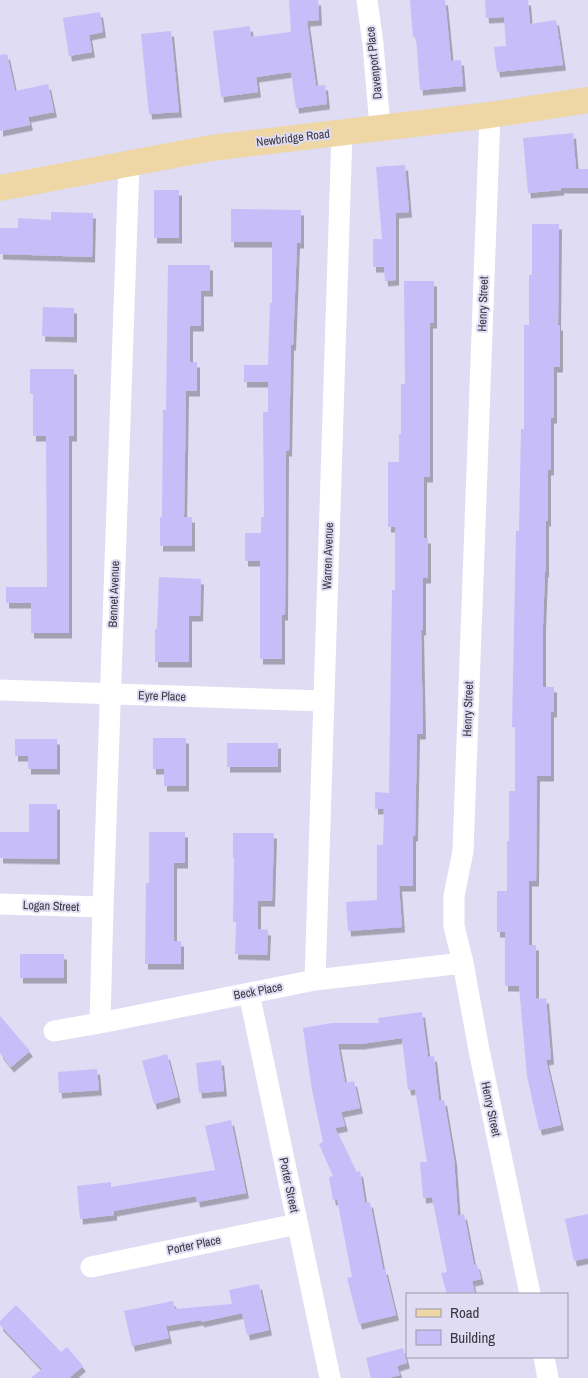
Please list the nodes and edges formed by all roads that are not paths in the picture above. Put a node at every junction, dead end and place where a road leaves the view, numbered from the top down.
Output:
1 (367, 0) edge
2 (588, 100) edge
3 (490, 115) junction
4 (380, 127) junction
5 (342, 132) junction
6 (129, 164) junction
7 (0, 188) edge
8 (0, 690) edge
9 (110, 694) junction
10 (323, 701) junction
11 (0, 904) edge
12 (103, 907) junction
13 (463, 963) junction
14 (315, 980) junction
15 (249, 993) junction
16 (100, 1023) junction
17 (54, 1031) dead end
18 (297, 1224) junction
19 (91, 1267) dead end
20 (530, 1293) edge
21 (544, 1358) edge
22 (330, 1378) edge
23 (548, 1378) edge

1 - 4 street, Davenport Place
2 - 3 main road, Newbridge Road
3 - 4 main road, Newbridge Road
3 - 13 street, Henry Street
4 - 5 main road, Newbridge Road
5 - 6 main road, Newbridge Road
5 - 10 street, Warren Avenue
6 - 7 main road, Newbridge Road
6 - 9 street, Bennet Avenue
8 - 9 street, Eyre Place
9 - 10 street, Eyre Place
9 - 12 street, Bennet Avenue
10 - 14 street, Warren Avenue
11 - 12 street, Logan Street
12 - 16 street, Bennet Avenue
13 - 14 street, Beck Place
13 - 20 street, Henry Street
14 - 15 street, Beck Place
15 - 16 street, Beck Place
15 - 18 street, Porter Street
16 - 17 street, Beck Place
18 - 19 street, Porter Place
18 - 22 street, Porter Street
21 - 23 street

